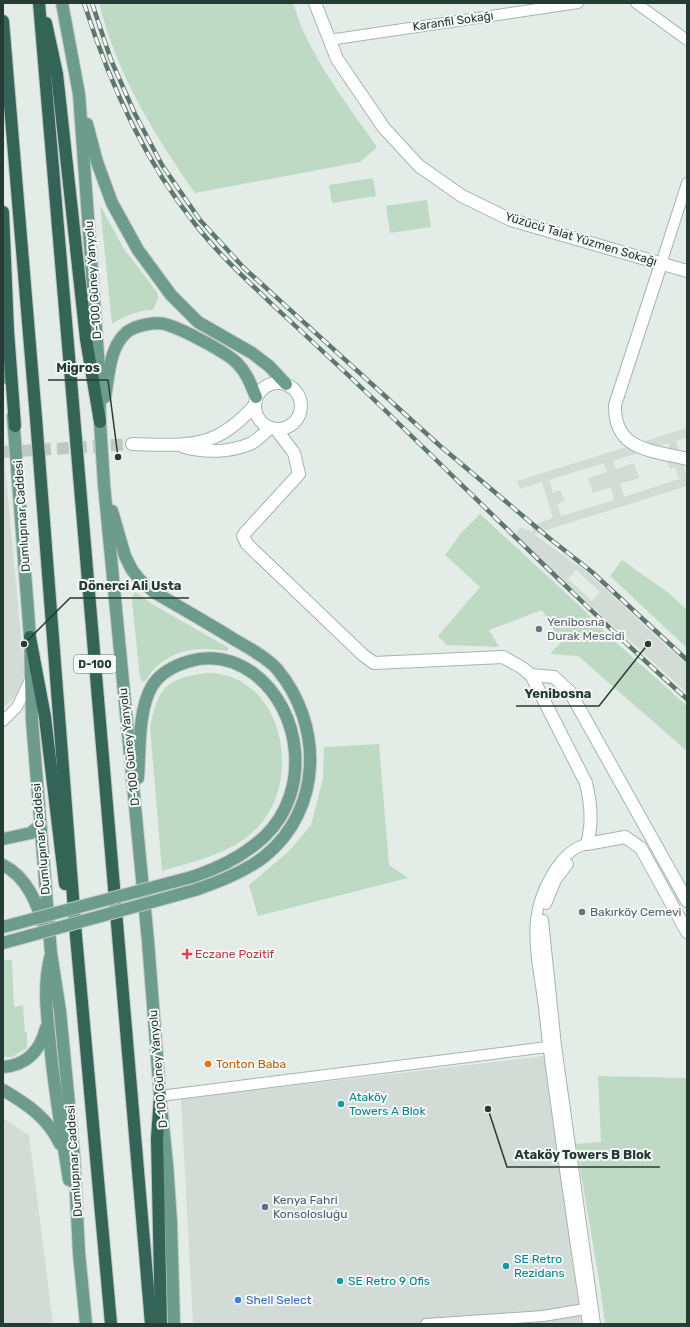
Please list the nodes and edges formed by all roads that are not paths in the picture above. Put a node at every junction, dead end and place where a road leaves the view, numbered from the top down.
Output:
1 (40, 3) edge
2 (62, 3) edge
3 (315, 3) edge
4 (578, 3) edge
5 (636, 3) edge
6 (3, 21) edge
7 (329, 40) junction
8 (687, 40) edge
9 (79, 94) junction
10 (687, 184) edge
11 (3, 212) edge
12 (661, 264) junction
13 (687, 271) edge
14 (3, 354) edge
15 (286, 384) junction
16 (255, 402) junction
17 (100, 422) junction
18 (15, 426) junction
19 (273, 429) junction
20 (132, 444) tunnel mouth
21 (174, 445) junction
22 (687, 459) edge
23 (104, 485) junction
24 (30, 637) junction
25 (276, 668) junction
26 (531, 675) junction
27 (30, 680) junction
28 (269, 686) junction
29 (3, 720) edge
30 (136, 813) junction
31 (642, 820) junction
32 (40, 825) junction
33 (625, 837) junction
34 (3, 839) edge
35 (587, 844) junction
36 (3, 865) edge
37 (687, 901) edge
38 (3, 927) edge
39 (687, 932) edge
40 (76, 936) junction
41 (3, 943) edge
42 (51, 953) junction
43 (48, 1021) junction
44 (552, 1046) junction
45 (3, 1067) edge
46 (3, 1090) edge
47 (160, 1096) junction
48 (66, 1157) junction
49 (79, 1253) junction
50 (589, 1308) junction
51 (86, 1324) edge
52 (110, 1324) edge
53 (151, 1324) edge
54 (161, 1324) edge
55 (174, 1324) edge
56 (426, 1324) edge
57 (588, 1324) edge
58 (595, 1324) edge

1 - 17 highway
1 - 53 highway, D-100
2 - 9 main road, D-100 Güney Yanyolu
3 - 7 street, Yüzücü Talat Yüzmen Sokağı
4 - 7 street, Karanfil Sokağı
5 - 8 street
6 - 40 highway, D-100
7 - 12 street, Yüzücü Talat Yüzmen Sokağı
9 - 15 main road
9 - 17 main road, D-100 Güney Yanyolu
10 - 12 street
11 - 18 highway
12 - 13 street, Yüzücü Talat Yüzmen Sokağı
12 - 22 street
14 - 18 main road, Dumlupınar Caddesi
15 - 16 street
15 - 19 street
16 - 17 main road
16 - 19 street
16 - 21 street
17 - 23 main road, D-100 Güney Yanyolu
18 - 24 main road, Dumlupınar Caddesi
19 - 21 street
19 - 26 street
20 - 21 street
23 - 25 main road
23 - 30 main road, D-100 Güney Yanyolu
24 - 27 main road, Dumlupınar Caddesi
24 - 40 highway
25 - 28 main road
25 - 41 main road, bridge
26 - 31 street
26 - 35 street
27 - 29 street
27 - 32 main road, Dumlupınar Caddesi
28 - 30 main road
28 - 38 main road, bridge
30 - 47 main road, D-100 Güney Yanyolu
31 - 33 street
31 - 37 street
32 - 34 main road
32 - 42 main road, Dumlupınar Caddesi
33 - 35 street
33 - 39 street
35 - 44 street
36 - 42 main road
40 - 52 highway, D-100
42 - 43 main road
42 - 49 main road, Dumlupınar Caddesi
43 - 45 main road
43 - 48 main road
44 - 47 street
44 - 50 street
46 - 48 main road
47 - 54 highway
47 - 55 main road, D-100 Güney Yanyolu
48 - 49 main road
49 - 51 main road, Dumlupınar Caddesi
50 - 56 street
50 - 57 street
50 - 58 street

